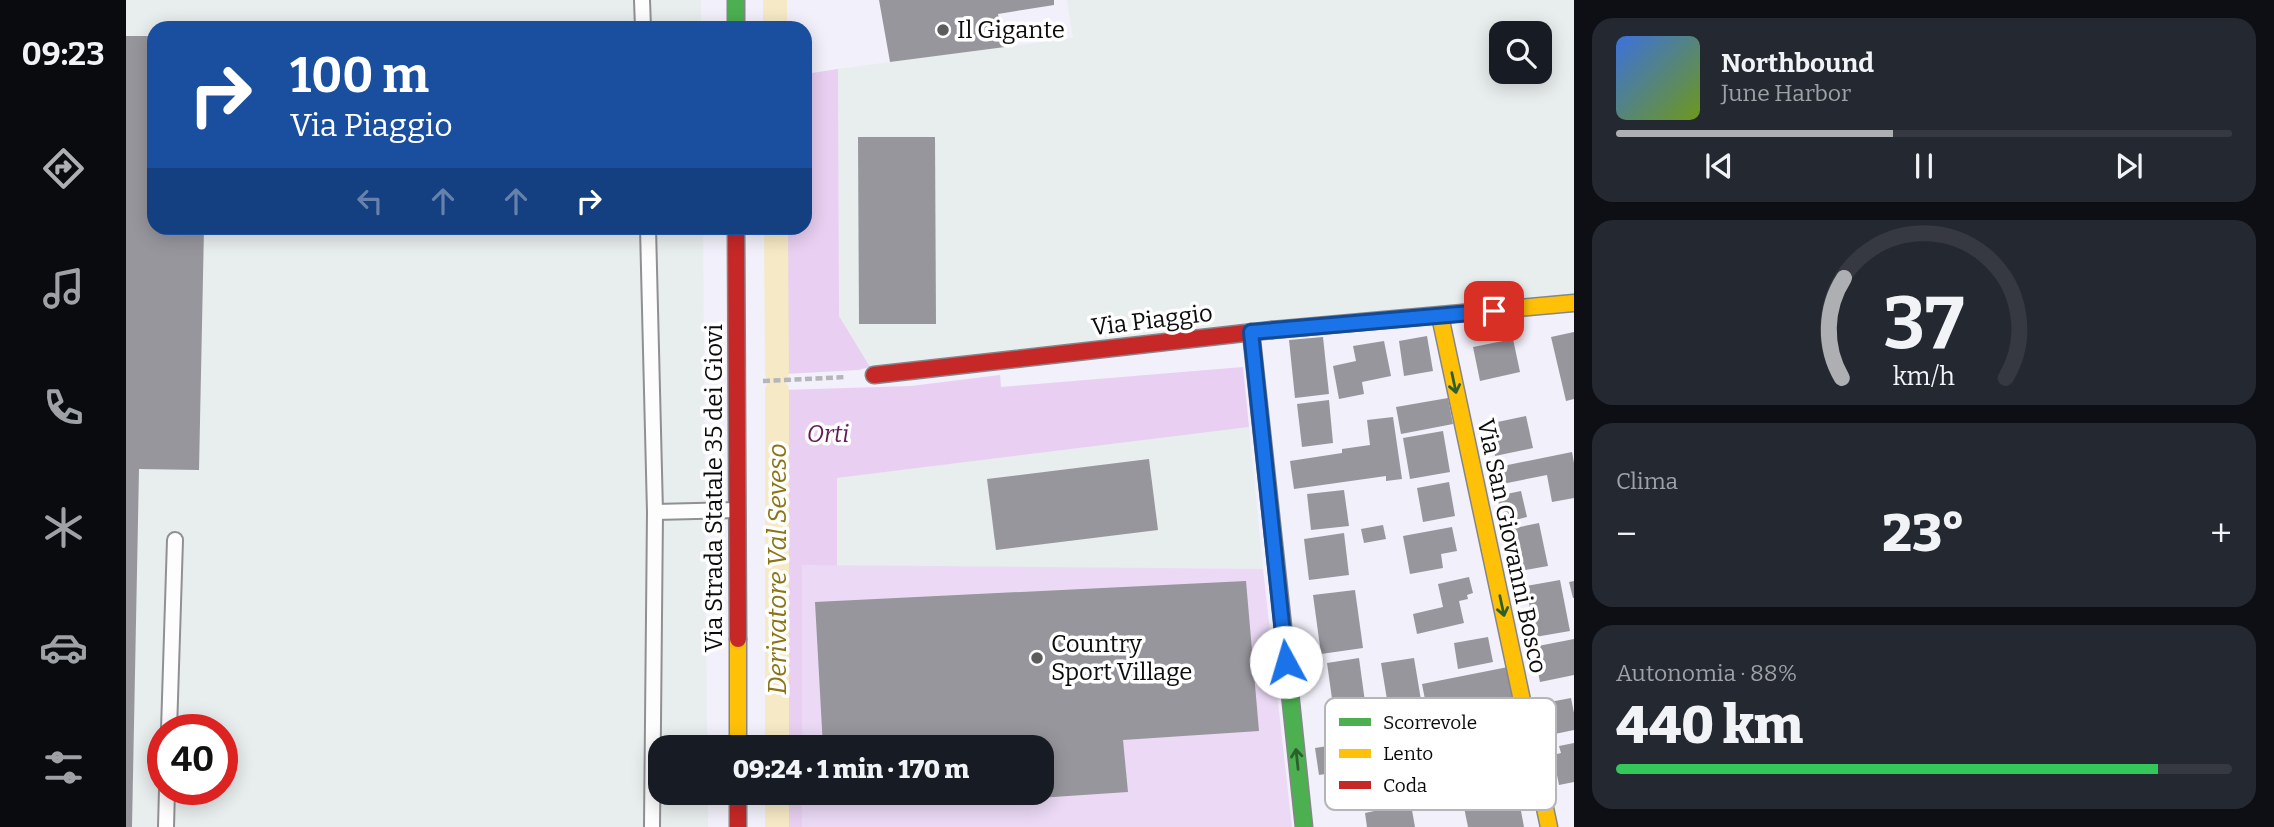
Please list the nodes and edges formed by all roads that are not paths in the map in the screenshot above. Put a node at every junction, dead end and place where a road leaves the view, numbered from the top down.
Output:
1 (642, 0) edge
2 (736, 0) edge
3 (643, 21) edge
4 (736, 21) edge
5 (648, 235) edge
6 (736, 235) edge
7 (1574, 303) edge
8 (1440, 316) junction
9 (1251, 332) junction
10 (874, 375) road end
11 (737, 510) junction
12 (654, 512) junction
13 (175, 540) dead end
14 (1521, 698) edge
15 (170, 714) edge
16 (738, 735) edge
17 (167, 805) edge
18 (738, 805) edge
19 (166, 827) edge
20 (652, 827) edge
21 (738, 827) edge
22 (1304, 827) edge

1 - 3 lane
2 - 4 street
5 - 12 lane
6 - 11 street, Via Strada Statale 35 dei Giovi
7 - 8 street, Via Piaggio
8 - 9 street, Via Piaggio
8 -> 14 street, Via San Giovanni Bosco
9 - 10 street, Via Piaggio
22 -> 9 street
11 - 12 lane
11 - 16 street, Via Strada Statale 35 dei Giovi
12 - 20 lane
13 - 15 lane
17 - 19 lane
18 - 21 street

